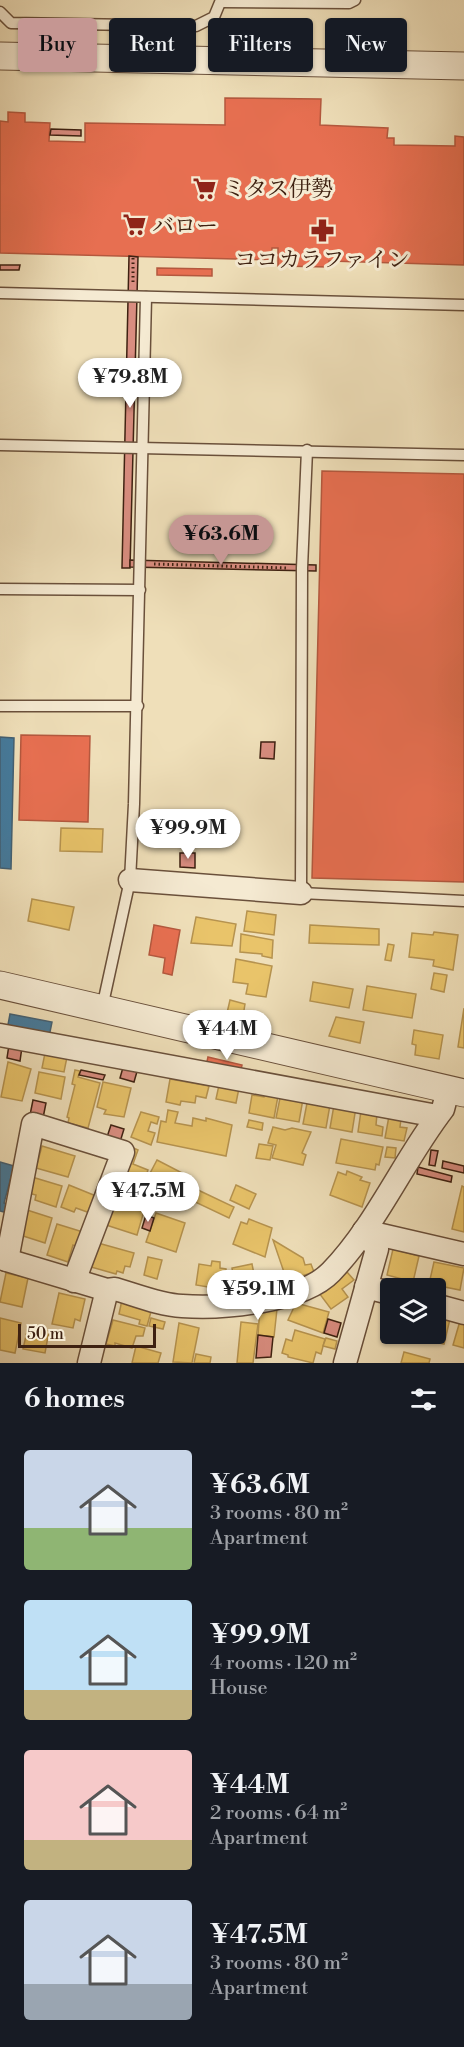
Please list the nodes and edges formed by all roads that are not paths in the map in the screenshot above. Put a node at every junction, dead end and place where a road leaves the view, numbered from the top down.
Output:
1 (355, 0) edge
2 (222, 1) edge
3 (0, 12) edge
4 (0, 56) edge
5 (464, 66) edge
6 (0, 293) edge
7 (146, 297) junction
8 (464, 304) edge
9 (0, 445) edge
10 (143, 447) junction
11 (307, 450) junction
12 (464, 455) edge
13 (0, 589) edge
14 (140, 590) junction
15 (0, 706) edge
16 (138, 706) junction
17 (130, 880) junction
18 (301, 893) junction
19 (464, 901) edge
20 (0, 985) edge
21 (102, 1008) junction
22 (0, 1035) edge
23 (456, 1092) edge
24 (437, 1116) junction
25 (364, 1231) junction
26 (464, 1254) edge
27 (3, 1259) edge
28 (74, 1281) junction
29 (366, 1287) junction
30 (107, 1290) junction
31 (380, 1290) edge
32 (446, 1308) edge
33 (464, 1313) edge
34 (88, 1363) edge
35 (345, 1363) edge

1 - 2 lane
2 - 3 lane
4 - 5 street
6 - 7 lane
7 - 8 lane
7 - 10 lane
9 - 10 lane
10 - 11 lane
10 - 14 lane
11 - 12 lane
11 - 18 lane
13 - 14 lane
14 - 16 lane
15 - 16 lane
16 - 17 lane
17 - 18 street
17 - 21 lane
18 - 19 lane
20 - 21 street
21 - 23 street
22 - 24 street
23 - 24 street
24 - 25 street
25 - 26 street
25 - 29 street
25 - 30 street
27 - 28 street
27 - 28 street
28 - 30 street
29 - 31 street
29 - 35 street
30 - 34 street
32 - 33 street

